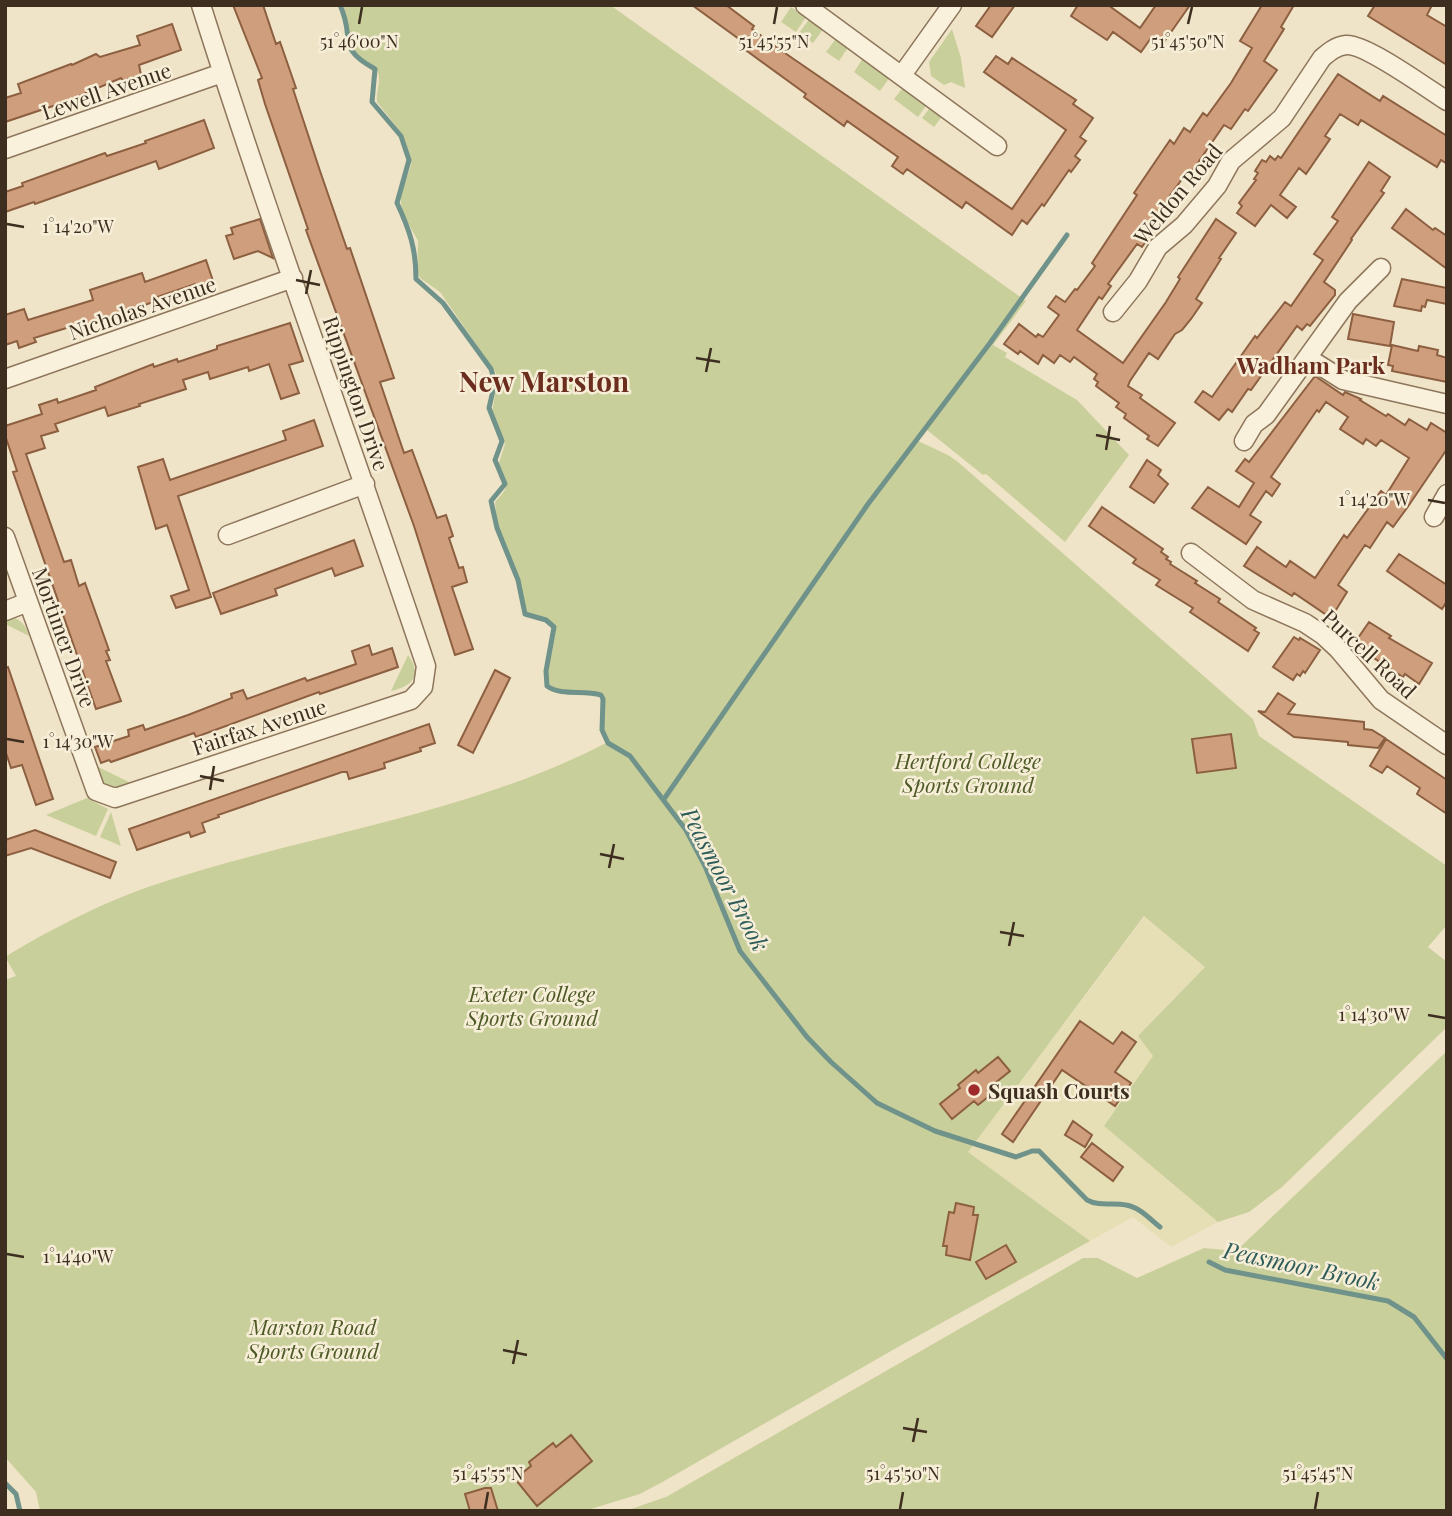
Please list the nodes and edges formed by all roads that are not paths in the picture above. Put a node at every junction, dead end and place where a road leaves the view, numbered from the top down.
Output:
1 (201, 5) edge
2 (805, 5) edge
3 (952, 5) edge
4 (222, 73) junction
5 (902, 75) junction
6 (1447, 101) edge
7 (997, 146) dead end
8 (5, 149) edge
9 (1381, 268) dead end
10 (293, 278) junction
11 (1113, 312) dead end
12 (1308, 358) junction
13 (5, 379) edge
14 (1447, 404) edge
15 (1244, 441) dead end
16 (365, 484) junction
17 (1447, 494) edge
18 (1434, 517) dead end
19 (228, 535) dead end
20 (5, 537) edge
21 (1191, 553) dead end
22 (28, 602) junction
23 (5, 611) edge
24 (426, 678) joint
25 (1447, 745) edge
26 (96, 791) joint

1 - 4 street, Rippington Drive
2 - 5 street
3 - 5 street
4 - 8 street, Lewell Avenue
4 - 10 street, Rippington Drive
5 - 7 street
6 - 11 street, Weldon Road
9 - 12 street
10 - 13 street, Nicholas Avenue
10 - 16 street, Rippington Drive
12 - 14 street
12 - 15 street
16 - 19 street
16 - 24 street, Rippington Drive
17 - 18 street
20 - 22 street, Mortimer Drive
21 - 25 street, Purcell Road
22 - 23 street
22 - 26 street, Mortimer Drive
24 - 26 street, Fairfax Avenue

